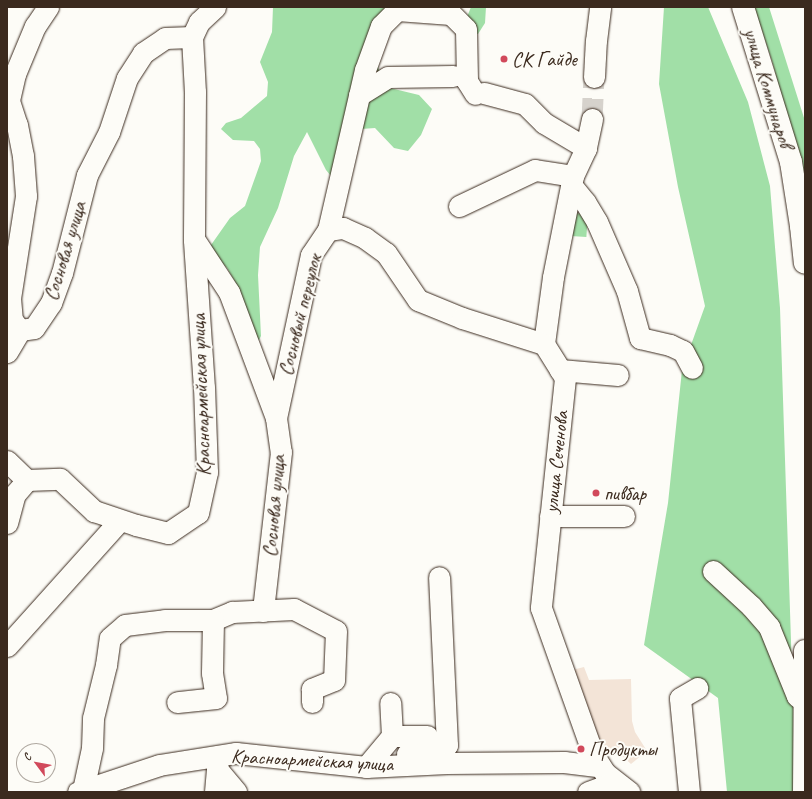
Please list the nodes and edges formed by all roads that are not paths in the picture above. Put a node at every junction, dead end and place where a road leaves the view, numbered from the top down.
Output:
1 (48, 7) edge
2 (215, 7) edge
3 (600, 7) edge
4 (742, 7) edge
5 (192, 38) junction
6 (453, 76) dead end
7 (594, 77) tunnel mouth
8 (359, 95) junction
9 (592, 119) tunnel mouth
10 (586, 148) junction
11 (572, 181) junction
12 (459, 206) dead end
13 (328, 230) junction
14 (194, 239) junction
15 (805, 263) edge
16 (20, 330) junction
17 (544, 344) junction
18 (7, 352) edge
19 (692, 368) dead end
20 (560, 370) junction
21 (618, 375) dead end
22 (276, 418) junction
23 (7, 461) edge
24 (27, 480) junction
25 (550, 516) junction
26 (624, 516) dead end
27 (120, 520) junction
28 (7, 523) edge
29 (713, 571) dead end
30 (439, 577) dead end
31 (263, 611) junction
32 (213, 620) junction
33 (7, 646) edge
34 (805, 651) edge
35 (697, 688) dead end
36 (177, 702) dead end
37 (312, 702) dead end
38 (804, 702) edge
39 (390, 703) dead end
40 (392, 736) junction
41 (427, 736) dead end
42 (218, 762) junction
43 (371, 762) junction
44 (599, 766) junction
45 (605, 789) edge
46 (80, 791) edge
47 (214, 792) edge
48 (236, 792) edge
49 (689, 792) edge
50 (804, 792) edge

1 - 16 street, Сосновая улица
2 - 5 street
3 - 7 street
4 - 15 main road, улица Коммунаров
5 - 14 street
5 - 16 street, Сосновая улица
6 - 8 street
8 - 10 street
8 - 13 street
9 - 10 street
10 - 11 street
11 - 12 street
11 - 17 street
11 - 19 street
13 - 17 street, Сосновый переулок
13 - 22 street, Сосновый переулок
14 - 22 street, Сосновая улица
14 - 27 street, Красноармейская улица
16 - 18 street
17 - 20 street, улица Сеченова
20 - 21 street
20 - 25 street, улица Сеченова
22 - 31 street, Сосновая улица
23 - 24 street
24 - 27 street, Красноармейская улица
24 - 28 street
25 - 26 street
25 - 44 street, улица Сеченова
27 - 33 street
29 - 38 street
30 - 43 street
31 - 32 street
31 - 37 street
32 - 36 street
32 - 46 street
34 - 38 main road
35 - 49 street
38 - 50 main road
39 - 40 street
40 - 41 street
40 - 43 street
42 - 43 street, Красноармейская улица
42 - 46 street, Красноармейская улица
42 - 47 street
42 - 48 street
43 - 44 street, Красноармейская улица
44 - 45 street, улица Сеченова

